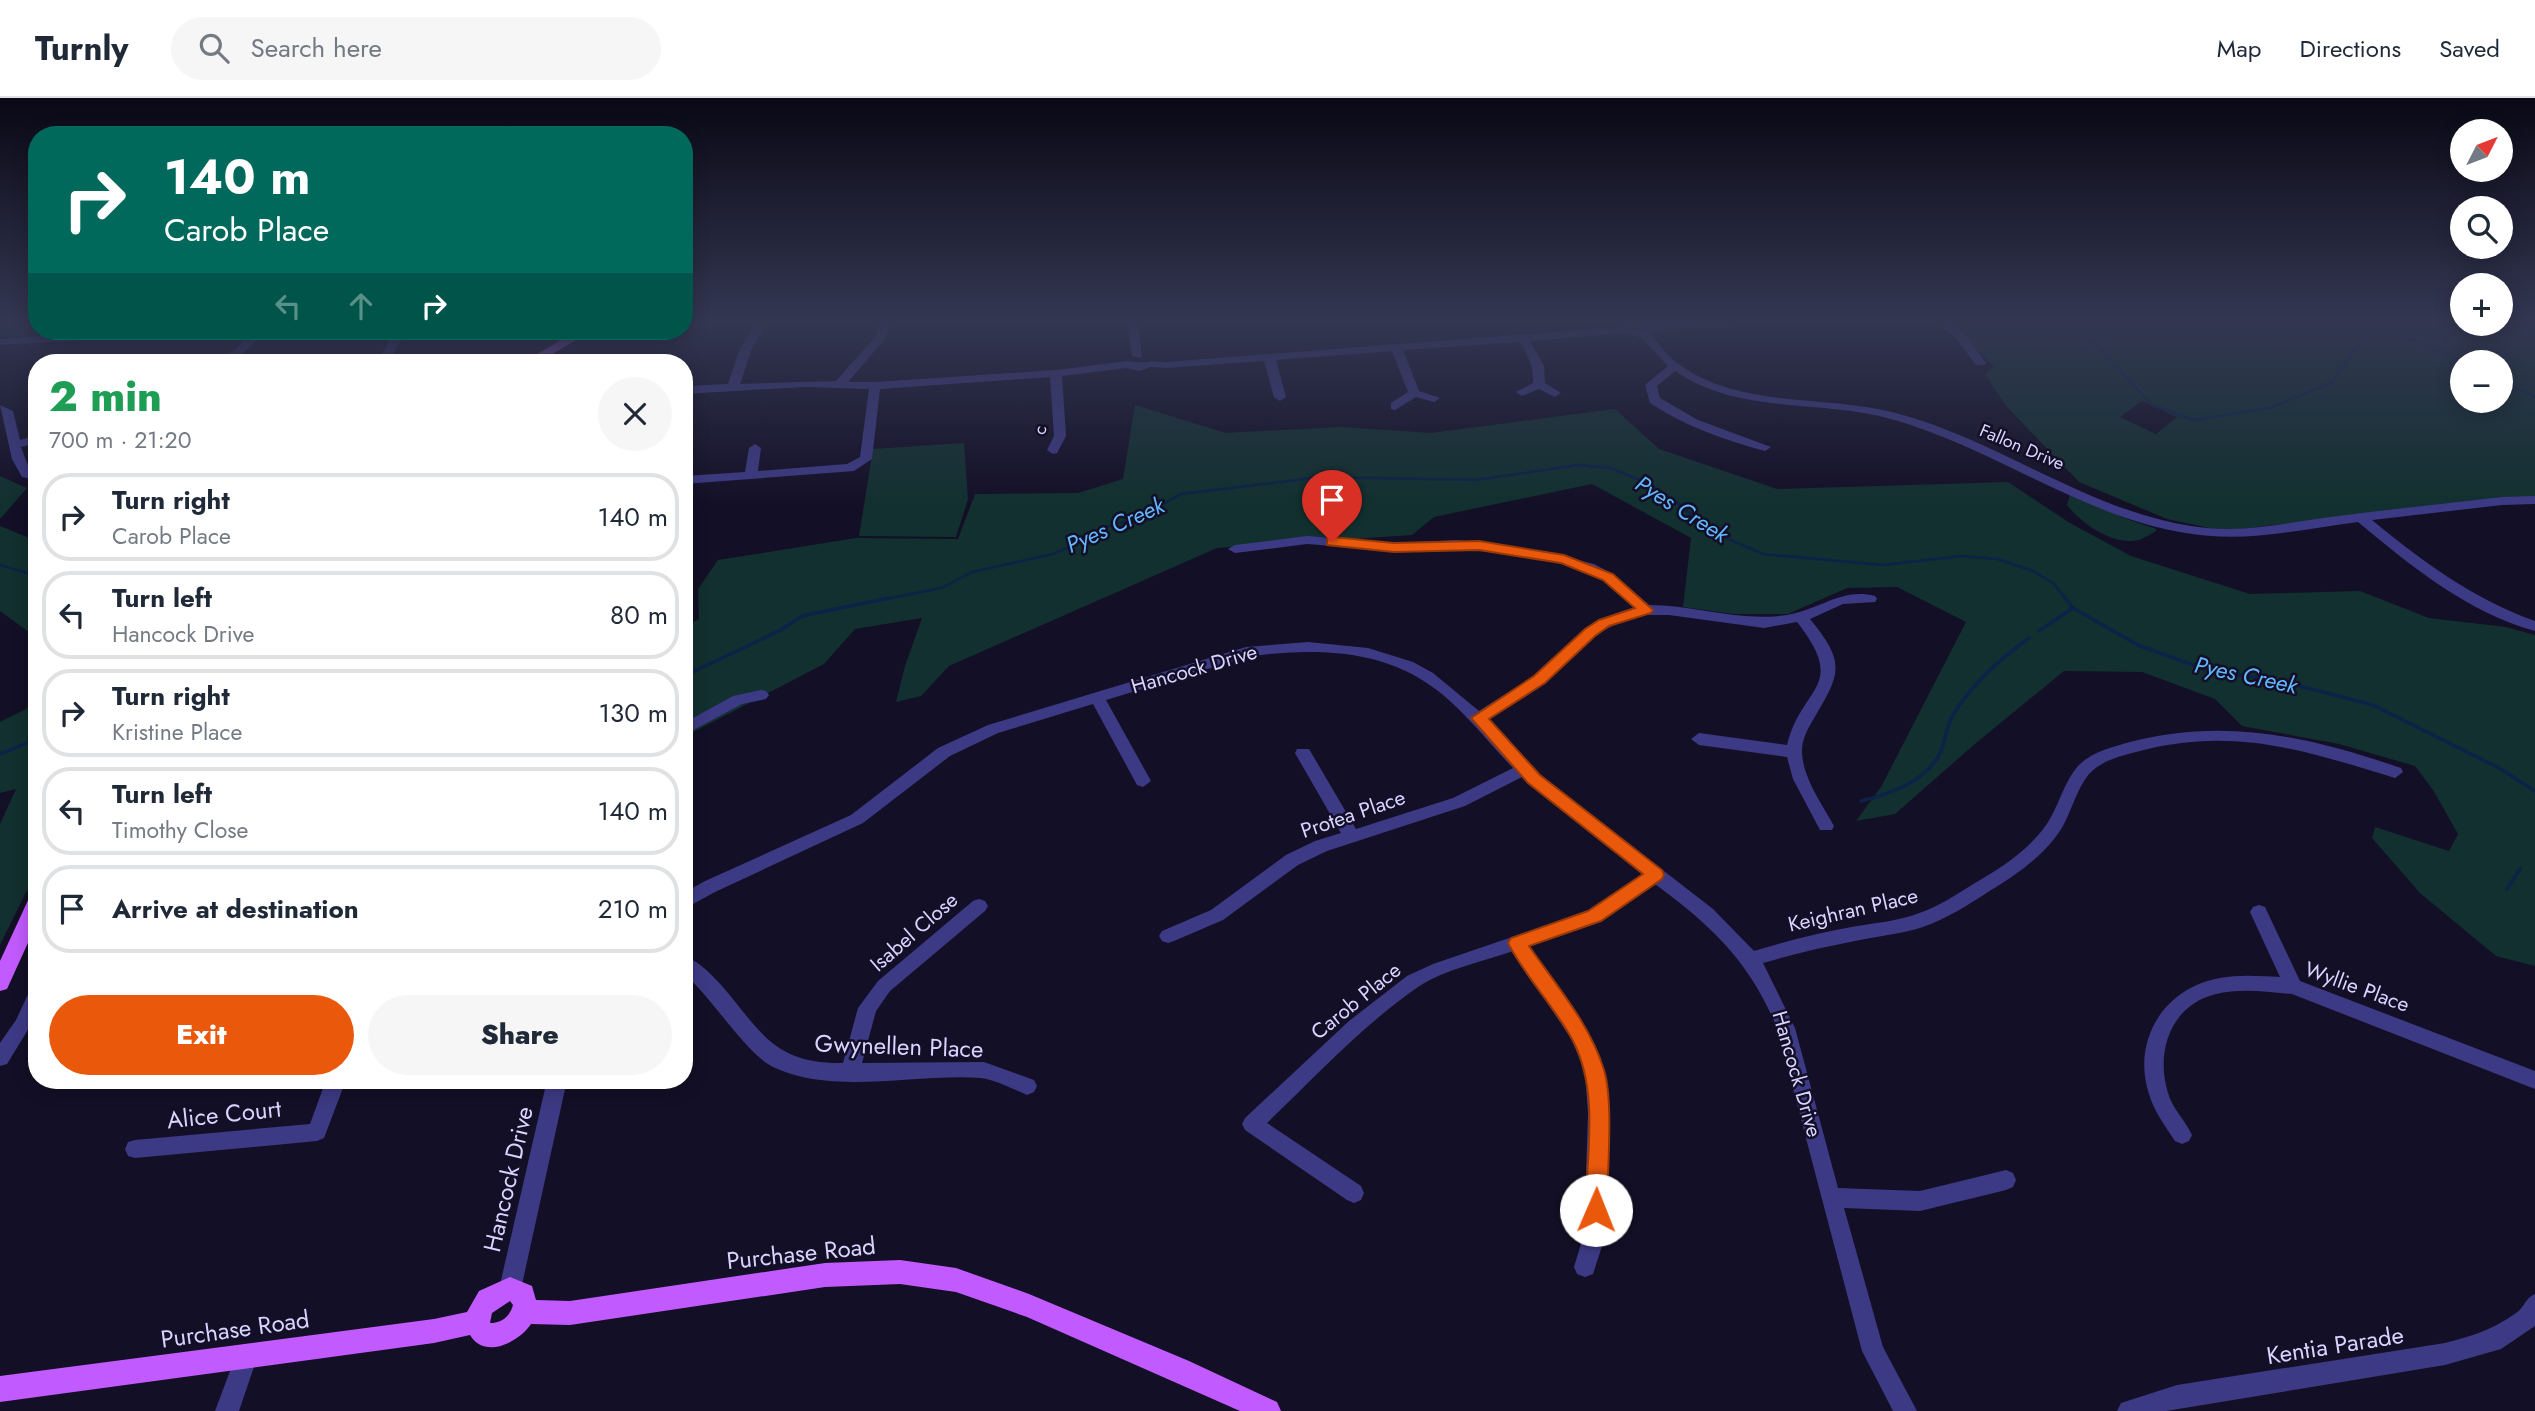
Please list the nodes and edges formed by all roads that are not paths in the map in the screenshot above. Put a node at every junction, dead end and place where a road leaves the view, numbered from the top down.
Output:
1 (735, 382) edge
2 (841, 382) edge
3 (927, 382) edge
4 (1057, 382) edge
5 (1276, 382) edge
6 (1410, 382) edge
7 (1654, 382) edge
8 (1702, 382) edge
9 (839, 385) junction
10 (1539, 385) joint
11 (875, 386) junction
12 (733, 387) junction
13 (693, 389) edge
14 (1522, 392) dead end
15 (1415, 393) junction
16 (1555, 393) dead end
17 (1280, 397) dead end
18 (1434, 398) dead end
19 (1395, 406) dead end
20 (0, 409) edge
21 (28, 441) edge
22 (14, 445) junction
23 (1765, 447) dead end
24 (755, 448) dead end
25 (1053, 450) dead end
26 (28, 474) edge
27 (751, 475) junction
28 (693, 480) edge
29 (2535, 500) edge
30 (2361, 518) junction
31 (1235, 550) dead end
32 (1870, 599) dead end
33 (1646, 610) junction
34 (1801, 617) junction
35 (2535, 626) edge
36 (761, 695) dead end
37 (1097, 697) junction
38 (1479, 718) junction
39 (693, 725) edge
40 (1699, 739) dead end
41 (1794, 752) junction
42 (1303, 753) dead end
43 (1524, 769) junction
44 (2395, 772) dead end
45 (1143, 781) dead end
46 (1826, 826) dead end
47 (1351, 835) junction
48 (1656, 875) junction
49 (693, 897) edge
50 (979, 906) dead end
51 (2259, 912) dead end
52 (28, 921) edge
53 (1168, 936) dead end
54 (1517, 943) junction
55 (1750, 959) junction
56 (693, 970) edge
57 (0, 983) edge
58 (2293, 986) junction
59 (28, 1015) edge
60 (0, 1058) edge
61 (851, 1070) junction
62 (2535, 1080) edge
63 (1027, 1086) dead end
64 (333, 1089) edge
65 (555, 1089) edge
66 (2182, 1135) dead end
67 (135, 1149) dead end
68 (2006, 1180) dead end
69 (1354, 1193) dead end
70 (1832, 1198) junction
71 (1585, 1267) dead end
72 (510, 1289) junction
73 (2535, 1305) edge
74 (525, 1312) junction
75 (476, 1322) junction
76 (247, 1355) junction
77 (0, 1389) edge
78 (227, 1411) edge
79 (1268, 1411) edge
80 (1905, 1411) edge
81 (2129, 1411) edge

1 - 12 street
2 - 9 street
3 - 11 street
4 - 25 street, c
5 - 17 street
6 - 15 street
7 - 23 street
8 - 30 street, Fallon Drive
9 - 11 street
9 - 12 street
10 - 14 street
10 - 16 street
11 - 27 street
12 - 13 street
15 - 18 street
15 - 19 street
20 - 22 street
21 - 22 street
22 - 26 street
24 - 27 street
27 - 28 street
29 - 30 street, Fallon Drive
30 - 35 street
31 - 33 street
32 - 34 street
33 - 34 street
33 - 38 street
34 - 41 street
36 - 39 street
37 - 38 street, Hancock Drive
37 - 45 street
37 - 49 street, Hancock Drive
38 - 43 street, Hancock Drive
40 - 41 street
41 - 46 street
42 - 47 street
43 - 47 street, Protea Place
43 - 48 street, Hancock Drive
44 - 55 street, Keighran Place
47 - 53 street, Protea Place
48 - 54 street, Carob Place
48 - 55 street, Hancock Drive
50 - 61 street, Isabel Close
51 - 58 street
52 - 57 main road
54 - 69 street, Carob Place
54 - 71 street
55 - 70 street, Hancock Drive
56 - 61 street, Gwynellen Place
58 - 62 street, Wyllie Place
58 - 66 street, Wyllie Place
59 - 60 street
61 - 63 street, Gwynellen Place
64 - 67 street, Alice Court
65 - 72 street, Hancock Drive
68 - 70 street
70 - 80 street, Hancock Drive
72 - 74 main road
72 - 75 main road
73 - 81 street, Kentia Parade
74 - 75 main road
74 - 79 main road, Purchase Road
75 - 76 main road, Purchase Road
76 - 77 main road, Purchase Road
76 - 78 street

